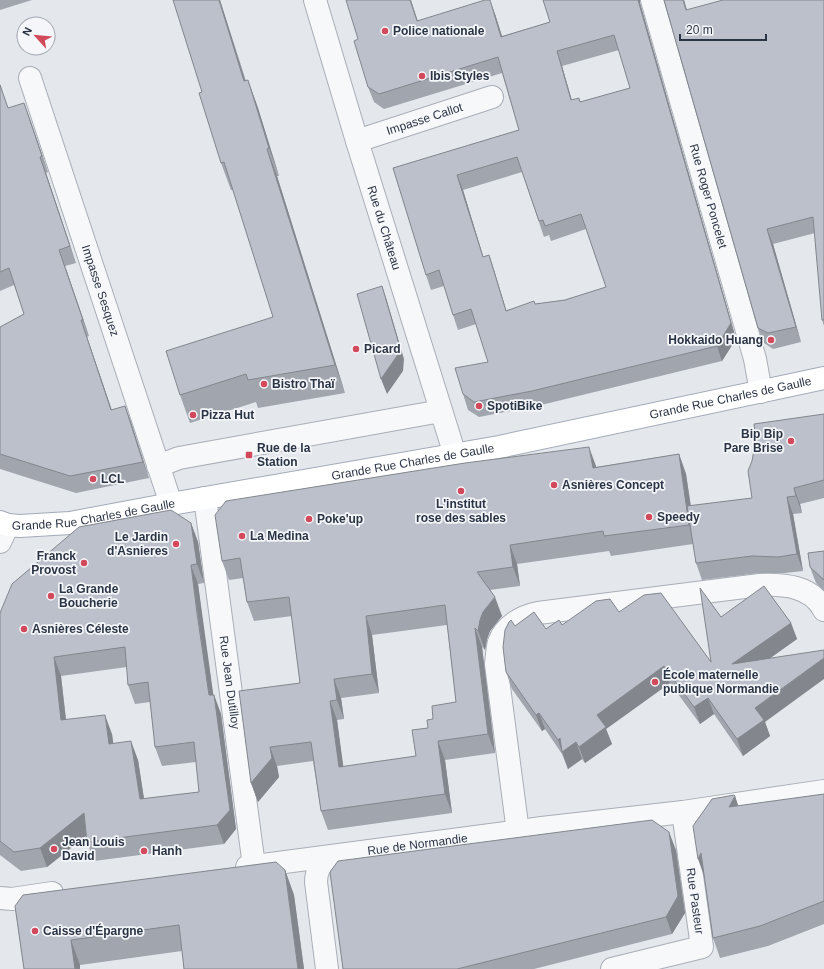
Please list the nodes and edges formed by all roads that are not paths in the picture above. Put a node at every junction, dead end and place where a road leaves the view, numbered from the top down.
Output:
1 (315, 0) edge
2 (652, 0) edge
3 (30, 78) dead end
4 (492, 98) dead end
5 (356, 141) junction
6 (824, 378) edge
7 (761, 392) junction
8 (441, 411) junction
9 (454, 455) junction
10 (158, 466) junction
11 (205, 498) junction
12 (170, 504) junction
13 (3, 529) edge
14 (824, 610) edge
15 (824, 791) edge
16 (683, 812) junction
17 (518, 832) junction
18 (329, 857) junction
19 (254, 866) junction
20 (231, 869) edge
21 (69, 891) edge
22 (4, 901) edge
23 (327, 969) edge
24 (612, 969) edge

1 - 5 street, Rue du Château
2 - 7 street, Rue Roger Poncelet
3 - 10 street, Impasse Sesquez
4 - 5 street, Impasse Callot
5 - 8 street, Rue du Château
6 - 7 main road, Grande Rue Charles de Gaulle
7 - 9 main road, Grande Rue Charles de Gaulle
8 - 9 street, Rue du Château
8 - 10 street
9 - 11 main road, Grande Rue Charles de Gaulle
10 - 12 street, Impasse Sesquez
11 - 12 main road, Grande Rue Charles de Gaulle
11 - 19 street, Rue Jean Dutilloy
12 - 13 main road, Grande Rue Charles de Gaulle
14 - 17 street
15 - 16 street, Rue de Normandie
16 - 17 street, Rue de Normandie
16 - 24 street, Rue Pasteur
17 - 18 street, Rue de Normandie
18 - 19 street, Rue de Normandie
18 - 23 street
19 - 20 street, Rue de Normandie
21 - 22 street

